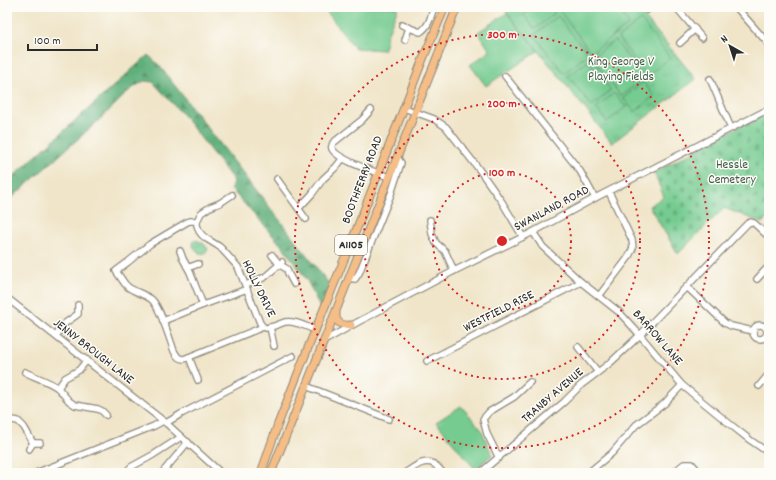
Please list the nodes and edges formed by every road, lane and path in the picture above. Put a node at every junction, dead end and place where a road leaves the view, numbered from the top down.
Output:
1 (434, 7) edge
2 (445, 7) edge
3 (457, 7) edge
4 (676, 7) edge
5 (736, 7) edge
6 (402, 25) dead end
7 (409, 28) junction
8 (695, 29) junction
9 (702, 38) dead end
10 (405, 40) dead end
11 (680, 42) dead end
12 (768, 42) edge
13 (505, 76) dead end
14 (710, 79) dead end
15 (404, 108) junction
16 (769, 109) edge
17 (371, 110) dead end
18 (415, 112) junction
19 (732, 128) junction
20 (397, 157) junction
21 (343, 158) junction
22 (379, 173) junction
23 (389, 177) junction
24 (277, 179) dead end
25 (608, 192) junction
26 (232, 195) dead end
27 (595, 198) junction
28 (299, 208) junction
29 (306, 219) dead end
30 (430, 220) dead end
31 (197, 221) junction
32 (533, 232) junction
33 (522, 237) junction
34 (769, 238) edge
35 (180, 251) dead end
36 (272, 255) dead end
37 (281, 263) junction
38 (198, 264) dead end
39 (187, 266) junction
40 (769, 266) edge
41 (454, 271) junction
42 (349, 278) junction
43 (757, 278) dead end
44 (581, 282) junction
45 (294, 284) dead end
46 (246, 287) junction
47 (687, 287) junction
48 (599, 296) junction
49 (8, 300) edge
50 (78, 305) dead end
51 (203, 305) junction
52 (336, 311) junction
53 (163, 321) junction
54 (351, 325) junction
55 (263, 326) junction
56 (270, 327) junction
57 (316, 330) junction
58 (753, 331) dead end
59 (640, 335) junction
60 (56, 336) junction
61 (324, 341) junction
62 (274, 346) dead end
63 (578, 347) dead end
64 (293, 356) dead end
65 (189, 357) junction
66 (87, 360) junction
67 (427, 361) dead end
68 (25, 372) dead end
69 (598, 372) junction
70 (769, 374) edge
71 (198, 380) dead end
72 (530, 382) dead end
73 (682, 384) junction
74 (306, 386) junction
75 (759, 386) dead end
76 (58, 388) junction
77 (106, 415) dead end
78 (7, 419) edge
79 (388, 420) dead end
80 (165, 422) junction
81 (181, 436) junction
82 (188, 442) junction
83 (33, 443) junction
84 (40, 443) dead end
85 (30, 449) dead end
86 (769, 453) edge
87 (499, 458) junction
88 (36, 473) edge
89 (128, 473) edge
90 (162, 473) edge
91 (221, 473) edge
92 (260, 473) edge
93 (271, 473) edge
94 (405, 473) edge
95 (443, 473) edge
96 (480, 473) edge
97 (588, 473) edge
98 (673, 473) edge
99 (700, 473) edge

1 - 7 street
2 - 15 main road, BOOTHFERRY ROAD / A1105
3 - 18 main road, BOOTHFERRY ROAD / A1105
4 - 8 street
5 - 12 street
6 - 7 street
7 - 10 street
8 - 9 street
8 - 11 street
13 - 27 street
14 - 19 street
15 - 18 street
15 - 22 main road, BOOTHFERRY ROAD / A1105
16 - 19 street, SWANLAND ROAD
17 - 21 street
18 - 20 main road, BOOTHFERRY ROAD / A1105
18 - 33 street
19 - 25 street, SWANLAND ROAD
20 - 23 main road, BOOTHFERRY ROAD / A1105
20 - 42 street, BOOTHFERRY ROAD
21 - 22 street
21 - 28 street
22 - 23 street
22 - 57 main road, BOOTHFERRY ROAD / A1105
23 - 42 main road, BOOTHFERRY ROAD / A1105
24 - 28 street
25 - 27 street, SWANLAND ROAD
25 - 48 street
26 - 31 street
27 - 32 street, SWANLAND ROAD
28 - 29 street
30 - 41 street
31 - 46 street, HOLLY DRIVE
31 - 53 street
32 - 33 street, SWANLAND ROAD
32 - 44 street, BARROW LANE
33 - 41 street, SWANLAND ROAD
34 - 47 street, TRANBY AVENUE
35 - 39 street
36 - 37 street
37 - 45 street
37 - 46 street
38 - 39 street
39 - 51 street
40 - 43 street
41 - 54 street, SWANLAND ROAD
42 - 52 main road, BOOTHFERRY ROAD / A1105
44 - 48 street, BARROW LANE
44 - 67 street, WESTFIELD RISE
46 - 51 street
46 - 55 street, HOLLY DRIVE
47 - 58 street
47 - 59 street, TRANBY AVENUE
48 - 59 street, BARROW LANE
49 - 60 street, JENNY BROUGH LANE
50 - 60 street
51 - 53 street
52 - 54 main road
52 - 61 main road, BOOTHFERRY ROAD / A1105
53 - 65 street
54 - 61 street, SWANLAND ROAD
55 - 56 street, HOLLY DRIVE
55 - 65 street
56 - 57 street, HOLLY DRIVE
56 - 62 street, HOLLY DRIVE
57 - 92 main road, BOOTHFERRY ROAD / A1105
59 - 69 street, TRANBY AVENUE
59 - 73 street, BARROW LANE
60 - 66 street, JENNY BROUGH LANE
61 - 74 main road, BOOTHFERRY ROAD / A1105
63 - 69 street
64 - 80 street
65 - 71 street
66 - 76 street
66 - 80 street, JENNY BROUGH LANE
68 - 76 street
69 - 87 street, TRANBY AVENUE
70 - 75 street
72 - 87 street
73 - 86 street, BARROW LANE
73 - 97 street
74 - 79 street
74 - 93 main road, BOOTHFERRY ROAD / A1105
76 - 77 street
78 - 83 street
80 - 81 street, JENNY BROUGH LANE
80 - 88 street
81 - 82 street, JENNY BROUGH LANE
81 - 89 street
82 - 90 street
82 - 91 street, JENNY BROUGH LANE
83 - 84 street
83 - 85 street
87 - 96 street, TRANBY AVENUE
94 - 95 street
98 - 99 street

